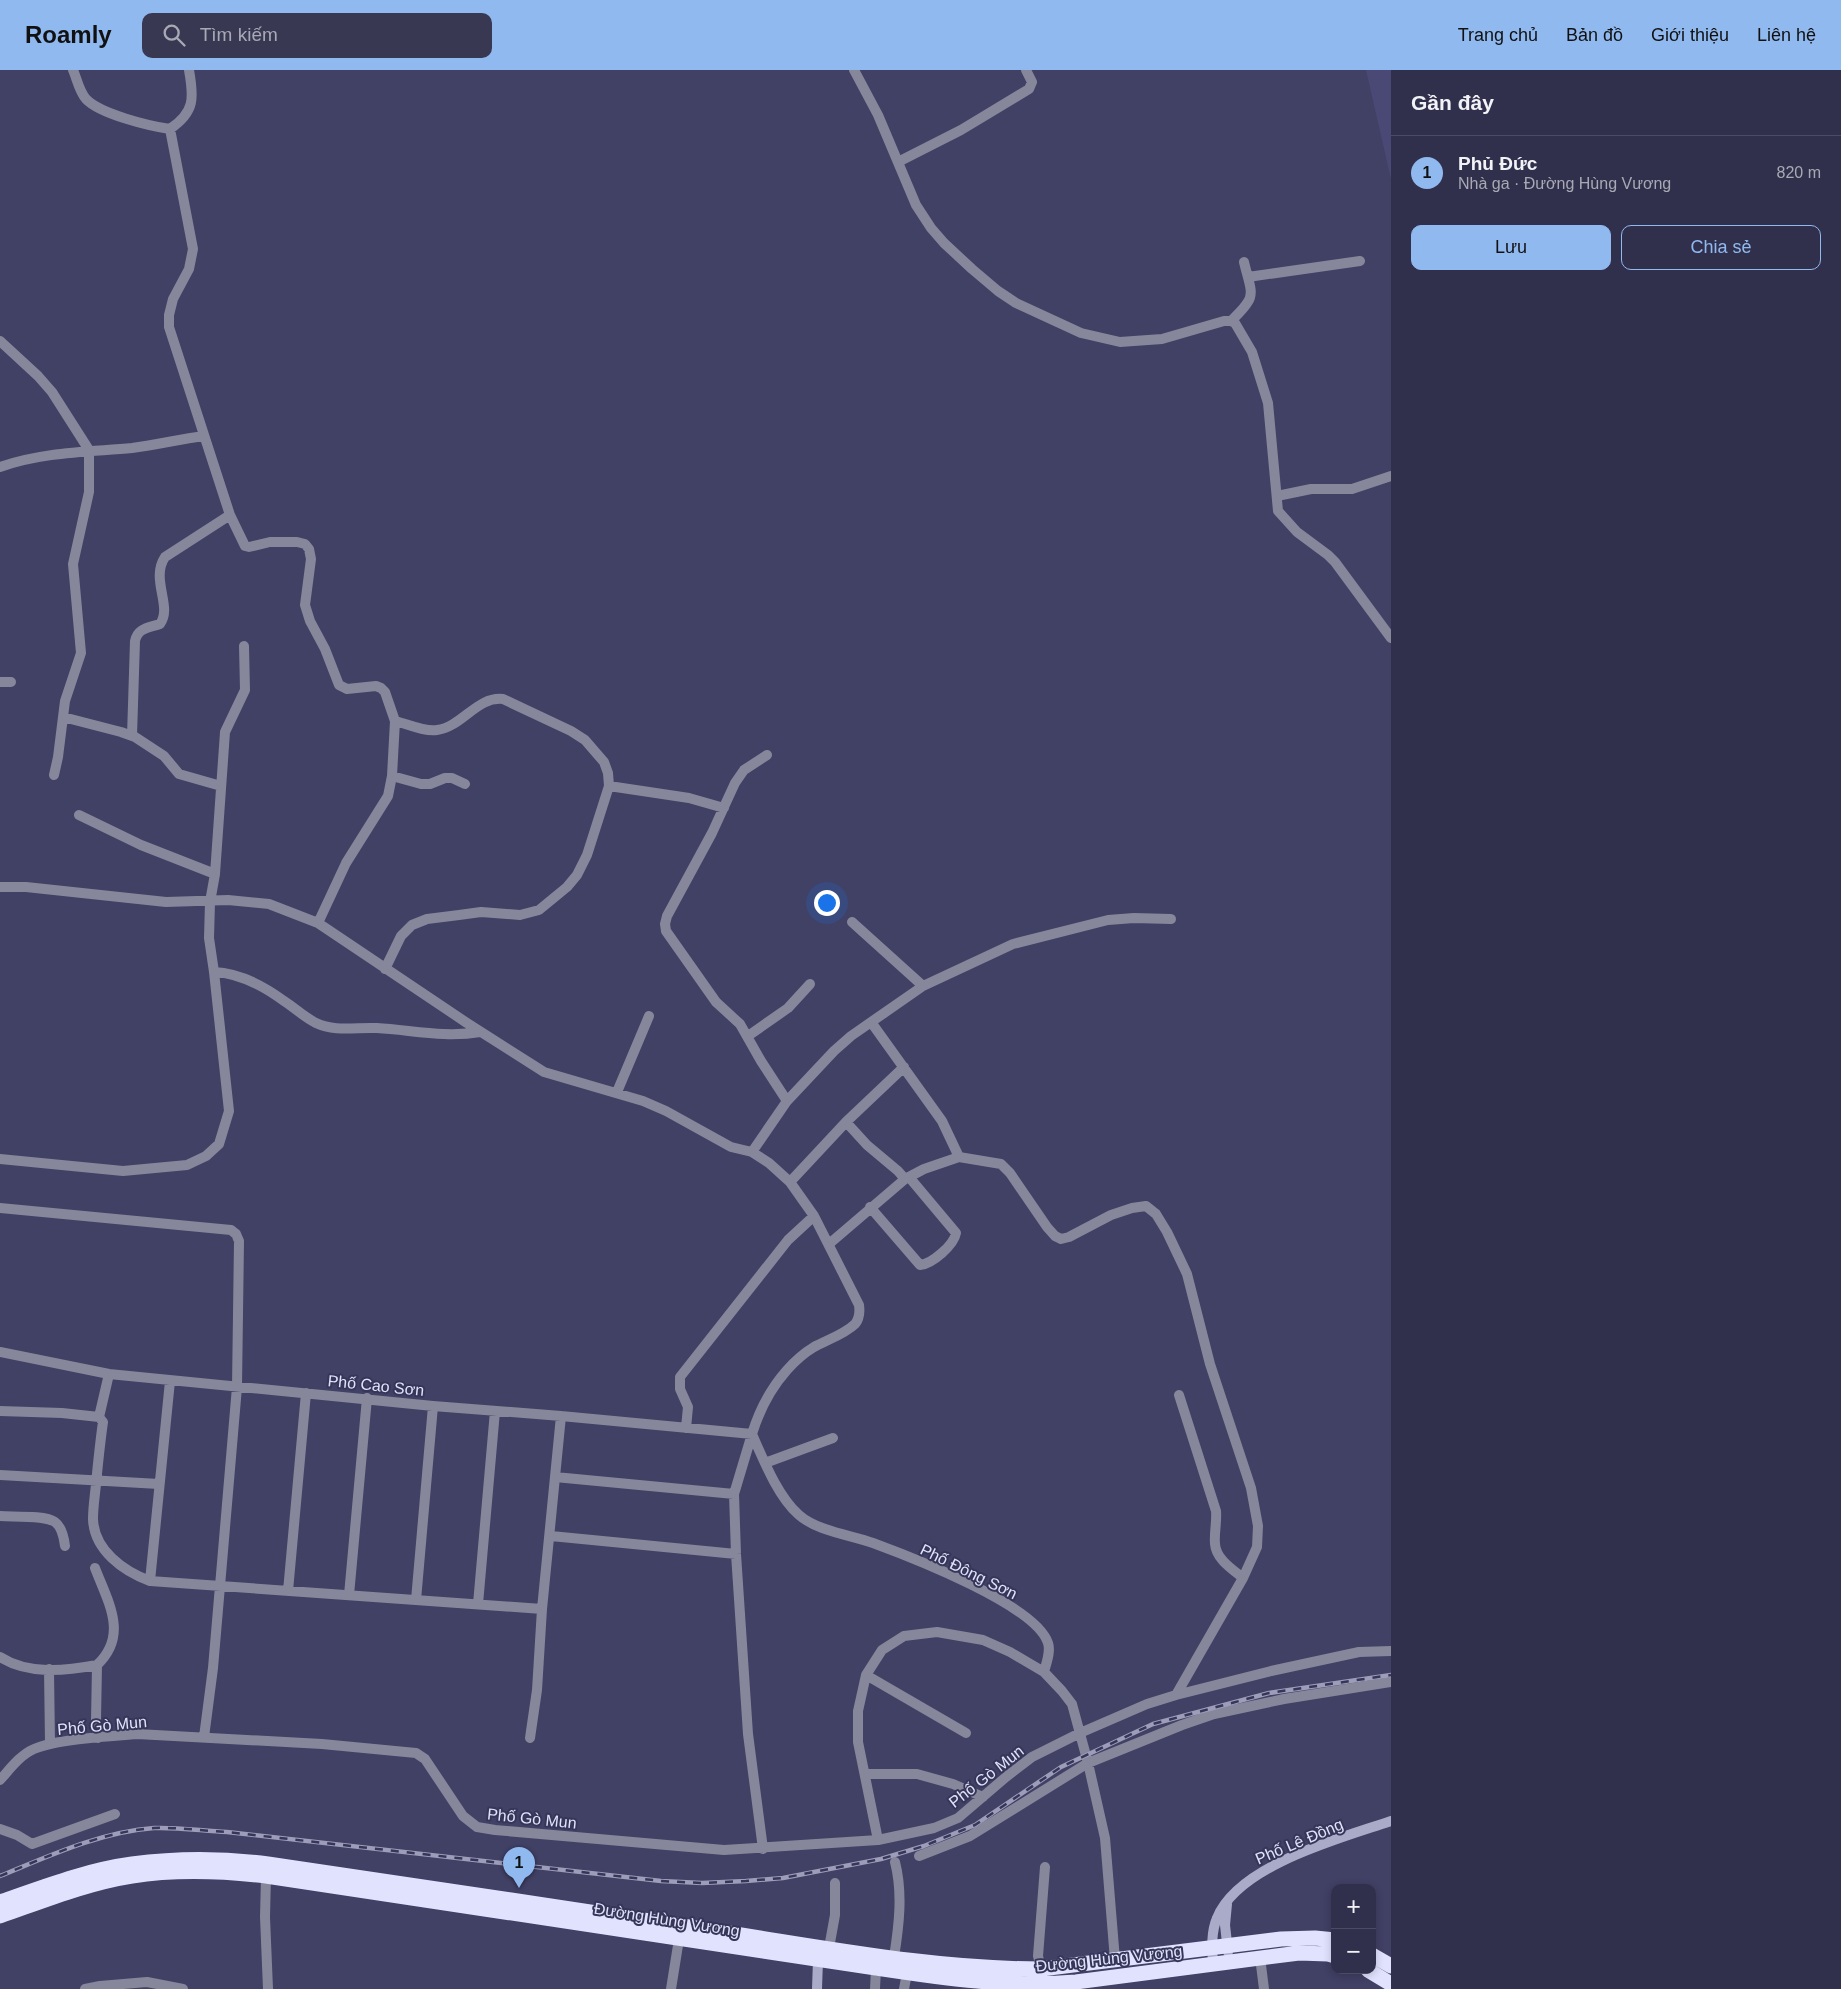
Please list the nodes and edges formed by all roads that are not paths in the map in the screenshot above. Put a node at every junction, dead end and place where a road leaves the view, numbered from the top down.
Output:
1 (74, 70) edge
2 (189, 70) edge
3 (854, 70) edge
4 (1026, 70) edge
5 (170, 129) junction
6 (898, 162) junction
7 (1360, 261) dead end
8 (1244, 262) dead end
9 (1248, 277) junction
10 (1231, 321) junction
11 (0, 341) edge
12 (204, 436) junction
13 (89, 450) junction
14 (0, 467) edge
15 (1391, 476) edge
16 (1277, 496) junction
17 (230, 515) junction
18 (1391, 638) edge
19 (244, 646) dead end
20 (0, 682) edge
21 (11, 682) dead end
22 (63, 716) junction
23 (395, 721) junction
24 (132, 736) junction
25 (767, 755) dead end
26 (54, 775) dead end
27 (392, 776) junction
28 (465, 784) dead end
29 (221, 786) junction
30 (609, 786) junction
31 (724, 808) junction
32 (79, 815) dead end
33 (215, 874) junction
34 (0, 886) edge
35 (210, 902) junction
36 (1171, 919) dead end
37 (318, 922) junction
38 (852, 922) dead end
39 (385, 969) junction
40 (214, 972) junction
41 (810, 984) dead end
42 (923, 986) junction
43 (649, 1016) dead end
44 (871, 1022) junction
45 (480, 1032) junction
46 (748, 1036) junction
47 (904, 1067) junction
48 (617, 1092) junction
49 (787, 1101) junction
50 (846, 1122) junction
51 (752, 1152) junction
52 (959, 1156) junction
53 (0, 1159) edge
54 (907, 1178) junction
55 (790, 1182) junction
56 (0, 1208) edge
57 (870, 1208) junction
58 (814, 1216) junction
59 (829, 1244) junction
60 (0, 1352) edge
61 (109, 1374) junction
62 (170, 1381) junction
63 (237, 1387) junction
64 (306, 1393) junction
65 (1179, 1395) dead end
66 (367, 1398) junction
67 (433, 1406) junction
68 (0, 1411) edge
69 (495, 1411) junction
70 (561, 1416) junction
71 (98, 1417) junction
72 (686, 1428) junction
73 (752, 1434) junction
74 (833, 1438) dead end
75 (766, 1463) junction
76 (0, 1475) edge
77 (555, 1477) junction
78 (97, 1480) junction
79 (159, 1484) junction
80 (734, 1494) junction
81 (0, 1516) edge
82 (551, 1536) junction
83 (65, 1546) dead end
84 (736, 1554) junction
85 (95, 1568) dead end
86 (1243, 1578) junction
87 (150, 1581) junction
88 (219, 1585) junction
89 (288, 1591) junction
90 (349, 1596) junction
91 (416, 1600) junction
92 (478, 1604) junction
93 (542, 1609) junction
94 (1391, 1651) edge
95 (0, 1657) edge
96 (97, 1666) junction
97 (49, 1669) junction
98 (1044, 1672) junction
99 (866, 1675) junction
100 (1391, 1682) edge
101 (1176, 1695) junction
102 (966, 1733) dead end
103 (1080, 1733) junction
104 (204, 1737) junction
105 (98, 1738) junction
106 (530, 1738) dead end
107 (50, 1744) junction
108 (1088, 1763) junction
109 (864, 1774) junction
110 (0, 1780) edge
111 (983, 1797) junction
112 (115, 1814) dead end
113 (1391, 1821) edge
114 (0, 1829) edge
115 (878, 1840) junction
116 (762, 1848) junction
117 (919, 1856) dead end
118 (894, 1862) dead end
119 (1046, 1867) dead end
120 (266, 1876) junction
121 (835, 1883) dead end
122 (0, 1902) edge
123 (1227, 1903) junction
124 (0, 1916) edge
125 (679, 1939) junction
126 (1331, 1940) edge
127 (1220, 1946) junction
128 (829, 1948) junction
129 (1331, 1955) edge
130 (894, 1957) junction
131 (1260, 1957) junction
132 (1376, 1957) edge
133 (818, 1960) junction
134 (1115, 1960) junction
135 (1229, 1961) junction
136 (1213, 1963) junction
137 (1391, 1966) edge
138 (876, 1968) junction
139 (1041, 1969) junction
140 (907, 1973) junction
141 (1375, 1974) edge
142 (951, 1984) edge
143 (1391, 1984) edge
144 (100, 1987) edge
145 (85, 1989) edge
146 (183, 1989) edge
147 (268, 1989) edge
148 (671, 1989) edge
149 (817, 1989) edge
150 (875, 1989) edge
151 (904, 1989) edge
152 (1264, 1989) edge

1 - 5 street
2 - 5 street
3 - 6 street
4 - 6 street
5 - 12 street
6 - 10 street
7 - 9 street
8 - 9 street
9 - 10 street
10 - 16 street
11 - 13 street
12 - 13 street
12 - 17 street
13 - 14 street
13 - 22 street
15 - 16 street
16 - 18 street
17 - 23 street
17 - 24 street
19 - 29 street
20 - 21 street
22 - 24 street
22 - 26 street
23 - 27 street
23 - 30 street
24 - 29 street
25 - 31 street
27 - 28 street
27 - 37 street
29 - 33 street
30 - 31 street
30 - 39 street
31 - 46 street
32 - 33 street
33 - 35 street
34 - 35 street
35 - 37 street
35 - 40 street
36 - 42 street
37 - 39 street
38 - 42 street
39 - 45 street
40 - 45 street
40 - 53 street
41 - 46 street
42 - 44 street
43 - 48 street
44 - 47 street
44 - 49 street
45 - 48 street
46 - 49 street
47 - 50 street
47 - 52 street
48 - 51 street
49 - 51 street
50 - 54 street
50 - 55 street
51 - 55 street
52 - 54 street
52 - 86 street
54 - 57 street
54 - 57 street
55 - 58 street
56 - 63 street
57 - 59 street
58 - 59 street
58 - 72 street
59 - 73 street
60 - 61 street, Phố Cao Sơn
61 - 62 street, Phố Cao Sơn
61 - 71 street
62 - 63 street, Phố Cao Sơn
62 - 79 street
63 - 64 street, Phố Cao Sơn
63 - 88 street
64 - 66 street, Phố Cao Sơn
64 - 89 street
65 - 86 street
66 - 67 street, Phố Cao Sơn
66 - 90 street
67 - 69 street, Phố Cao Sơn
67 - 91 street
68 - 71 street
69 - 70 street, Phố Cao Sơn
69 - 92 street
70 - 72 street, Phố Cao Sơn
70 - 77 street
71 - 78 street
72 - 73 street, Phố Cao Sơn
73 - 75 street, Phố Đông Sơn
73 - 80 street
74 - 75 street
75 - 98 street, Phố Đông Sơn
76 - 78 street
77 - 80 street
77 - 82 street
78 - 79 street
78 - 87 street
79 - 87 street
80 - 84 street
81 - 83 street
82 - 84 street
82 - 93 street
84 - 116 street
85 - 96 street
86 - 101 street
87 - 88 street
88 - 89 street
88 - 104 street
89 - 90 street
90 - 91 street
91 - 92 street
92 - 93 street
93 - 106 street
94 - 101 street, Phố Gò Mun
95 - 97 street
96 - 97 street
96 - 105 street
97 - 107 street
98 - 99 street
98 - 103 street
99 - 102 street
99 - 109 street
100 - 108 street
101 - 103 street, Phố Gò Mun
103 - 108 street
103 - 111 street, Phố Gò Mun
104 - 105 street, Phố Gò Mun
104 - 116 street, Phố Gò Mun
105 - 107 street, Phố Gò Mun
107 - 110 street, Phố Gò Mun
108 - 117 street
108 - 134 street
109 - 111 street
109 - 115 street
111 - 115 street, Phố Gò Mun
112 - 114 street
113 - 123 street, Phố Lê Đồng
115 - 116 street, Phố Gò Mun
118 - 130 street
119 - 139 street
120 - 124 highway, Đường Hùng Vương
120 - 125 highway, Đường Hùng Vương
120 - 147 street
121 - 128 street
122 - 128 highway, Đường Hùng Vương
123 - 127 street, Phố Lê Đồng
123 - 127 street, Phố Lê Đồng
125 - 133 highway, Đường Hùng Vương
125 - 148 street
126 - 127 highway, Đường Hùng Vương
127 - 134 highway, Đường Hùng Vương
127 - 135 street, Phố Lê Đồng
127 - 136 street, Phố Lê Đồng
128 - 130 highway, Đường Hùng Vương
129 - 131 highway, Đường Hùng Vương
130 - 139 highway, Đường Hùng Vương
131 - 135 highway, Đường Hùng Vương
131 - 152 street
132 - 137 highway
133 - 138 highway, Đường Hùng Vương
133 - 149 street
134 - 139 highway, Đường Hùng Vương
135 - 136 highway, Đường Hùng Vương
136 - 142 highway, Đường Hùng Vương
138 - 140 highway, Đường Hùng Vương
138 - 150 street
140 - 142 highway, Đường Hùng Vương
140 - 151 street
141 - 143 highway
144 - 145 street
144 - 146 street

